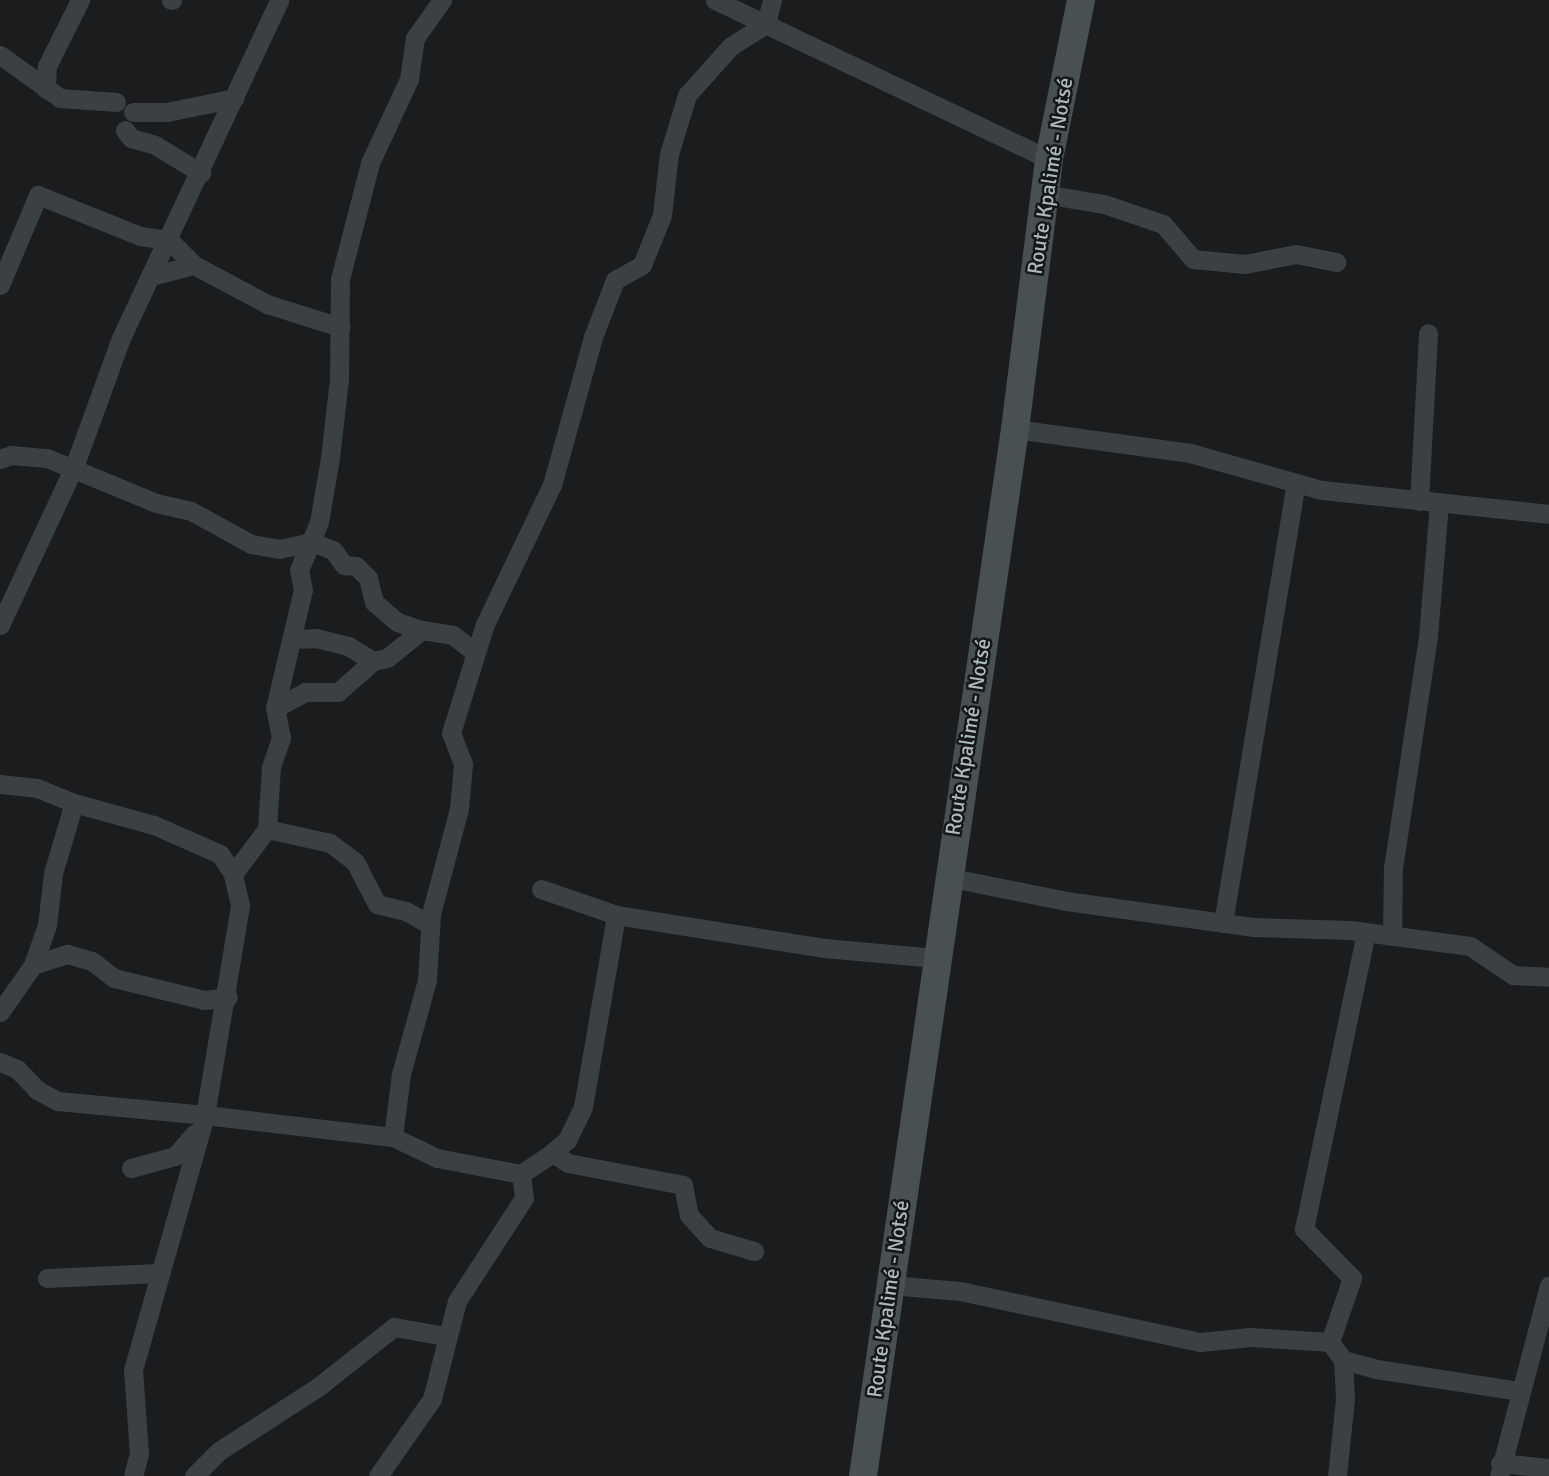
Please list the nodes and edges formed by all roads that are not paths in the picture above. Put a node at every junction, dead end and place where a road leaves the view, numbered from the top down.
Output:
1 (80, 0) edge
2 (279, 0) edge
3 (442, 0) edge
4 (715, 0) edge
5 (772, 0) edge
6 (1081, 0) edge
7 (766, 24) junction
8 (0, 55) edge
9 (46, 89) junction
10 (235, 98) junction
11 (125, 114) junction
12 (1049, 159) junction
13 (201, 173) junction
14 (1044, 194) junction
15 (169, 240) junction
16 (1336, 262) dead end
17 (194, 265) junction
18 (151, 276) junction
19 (0, 285) edge
20 (340, 327) junction
21 (1428, 333) dead end
22 (1015, 429) junction
23 (0, 459) edge
24 (74, 467) junction
25 (1296, 483) junction
26 (1419, 501) junction
27 (1440, 502) junction
28 (1549, 514) edge
29 (311, 542) junction
30 (0, 625) edge
31 (422, 630) junction
32 (293, 639) junction
33 (475, 653) junction
34 (373, 661) junction
35 (275, 708) junction
36 (0, 784) edge
37 (74, 803) junction
38 (267, 828) junction
39 (233, 874) junction
40 (947, 877) junction
41 (541, 889) dead end
42 (616, 915) junction
43 (1223, 923) junction
44 (47, 925) junction
45 (430, 925) junction
46 (1366, 932) junction
47 (1392, 936) junction
48 (67, 954) junction
49 (936, 958) junction
50 (33, 965) junction
51 (1549, 977) edge
52 (228, 998) junction
53 (0, 1012) edge
54 (0, 1062) edge
55 (203, 1121) junction
56 (393, 1137) junction
57 (552, 1153) junction
58 (131, 1168) dead end
59 (521, 1174) junction
60 (754, 1251) dead end
61 (159, 1273) junction
62 (47, 1278) dead end
63 (890, 1285) junction
64 (1549, 1285) edge
65 (446, 1336) junction
66 (1330, 1342) junction
67 (1343, 1360) junction
68 (1520, 1391) junction
69 (1549, 1468) edge
70 (1500, 1470) edge
71 (133, 1476) edge
72 (194, 1476) edge
73 (378, 1476) edge
74 (863, 1476) edge
75 (1337, 1476) edge

1 - 9 street
2 - 10 street
3 - 20 street
4 - 7 street
5 - 7 street
6 - 12 main road, Route Kpalimé - Notsé
7 - 12 street
7 - 33 street
8 - 9 street
9 - 11 street
10 - 11 street
10 - 13 street
11 - 13 street
12 - 14 main road, Route Kpalimé - Notsé
13 - 15 street
14 - 16 street
14 - 22 main road, Route Kpalimé - Notsé
15 - 17 street
15 - 18 street
15 - 19 street
17 - 18 street
17 - 20 street
18 - 24 street
20 - 29 street
21 - 26 street
22 - 25 street
22 - 40 main road, Route Kpalimé - Notsé
23 - 24 street
24 - 29 street
24 - 30 street
25 - 26 street
25 - 43 street
26 - 27 street
27 - 28 street
27 - 47 street
29 - 31 street
29 - 32 street
31 - 33 street
31 - 34 street
32 - 34 street
32 - 35 street
33 - 45 street
34 - 35 street
35 - 38 street
36 - 37 street
37 - 39 street
37 - 44 street
38 - 39 street
38 - 45 street
39 - 52 street
40 - 43 street
40 - 49 main road, Route Kpalimé - Notsé
41 - 42 street
42 - 49 street
42 - 57 street
43 - 46 street
44 - 48 street
44 - 50 street
45 - 56 street
46 - 47 street
46 - 66 street
47 - 51 street
48 - 50 street
48 - 52 street
49 - 63 main road, Route Kpalimé - Notsé
50 - 53 street
52 - 55 street
54 - 55 street
55 - 56 street
55 - 58 street
55 - 61 street
56 - 59 street
57 - 59 street
57 - 60 street
59 - 65 street
61 - 62 street
61 - 71 street
63 - 66 street
63 - 74 main road, Route Kpalimé - Notsé
64 - 68 street
65 - 72 street
65 - 73 street
66 - 67 street
67 - 68 street
67 - 75 street
68 - 70 street
69 - 70 street

